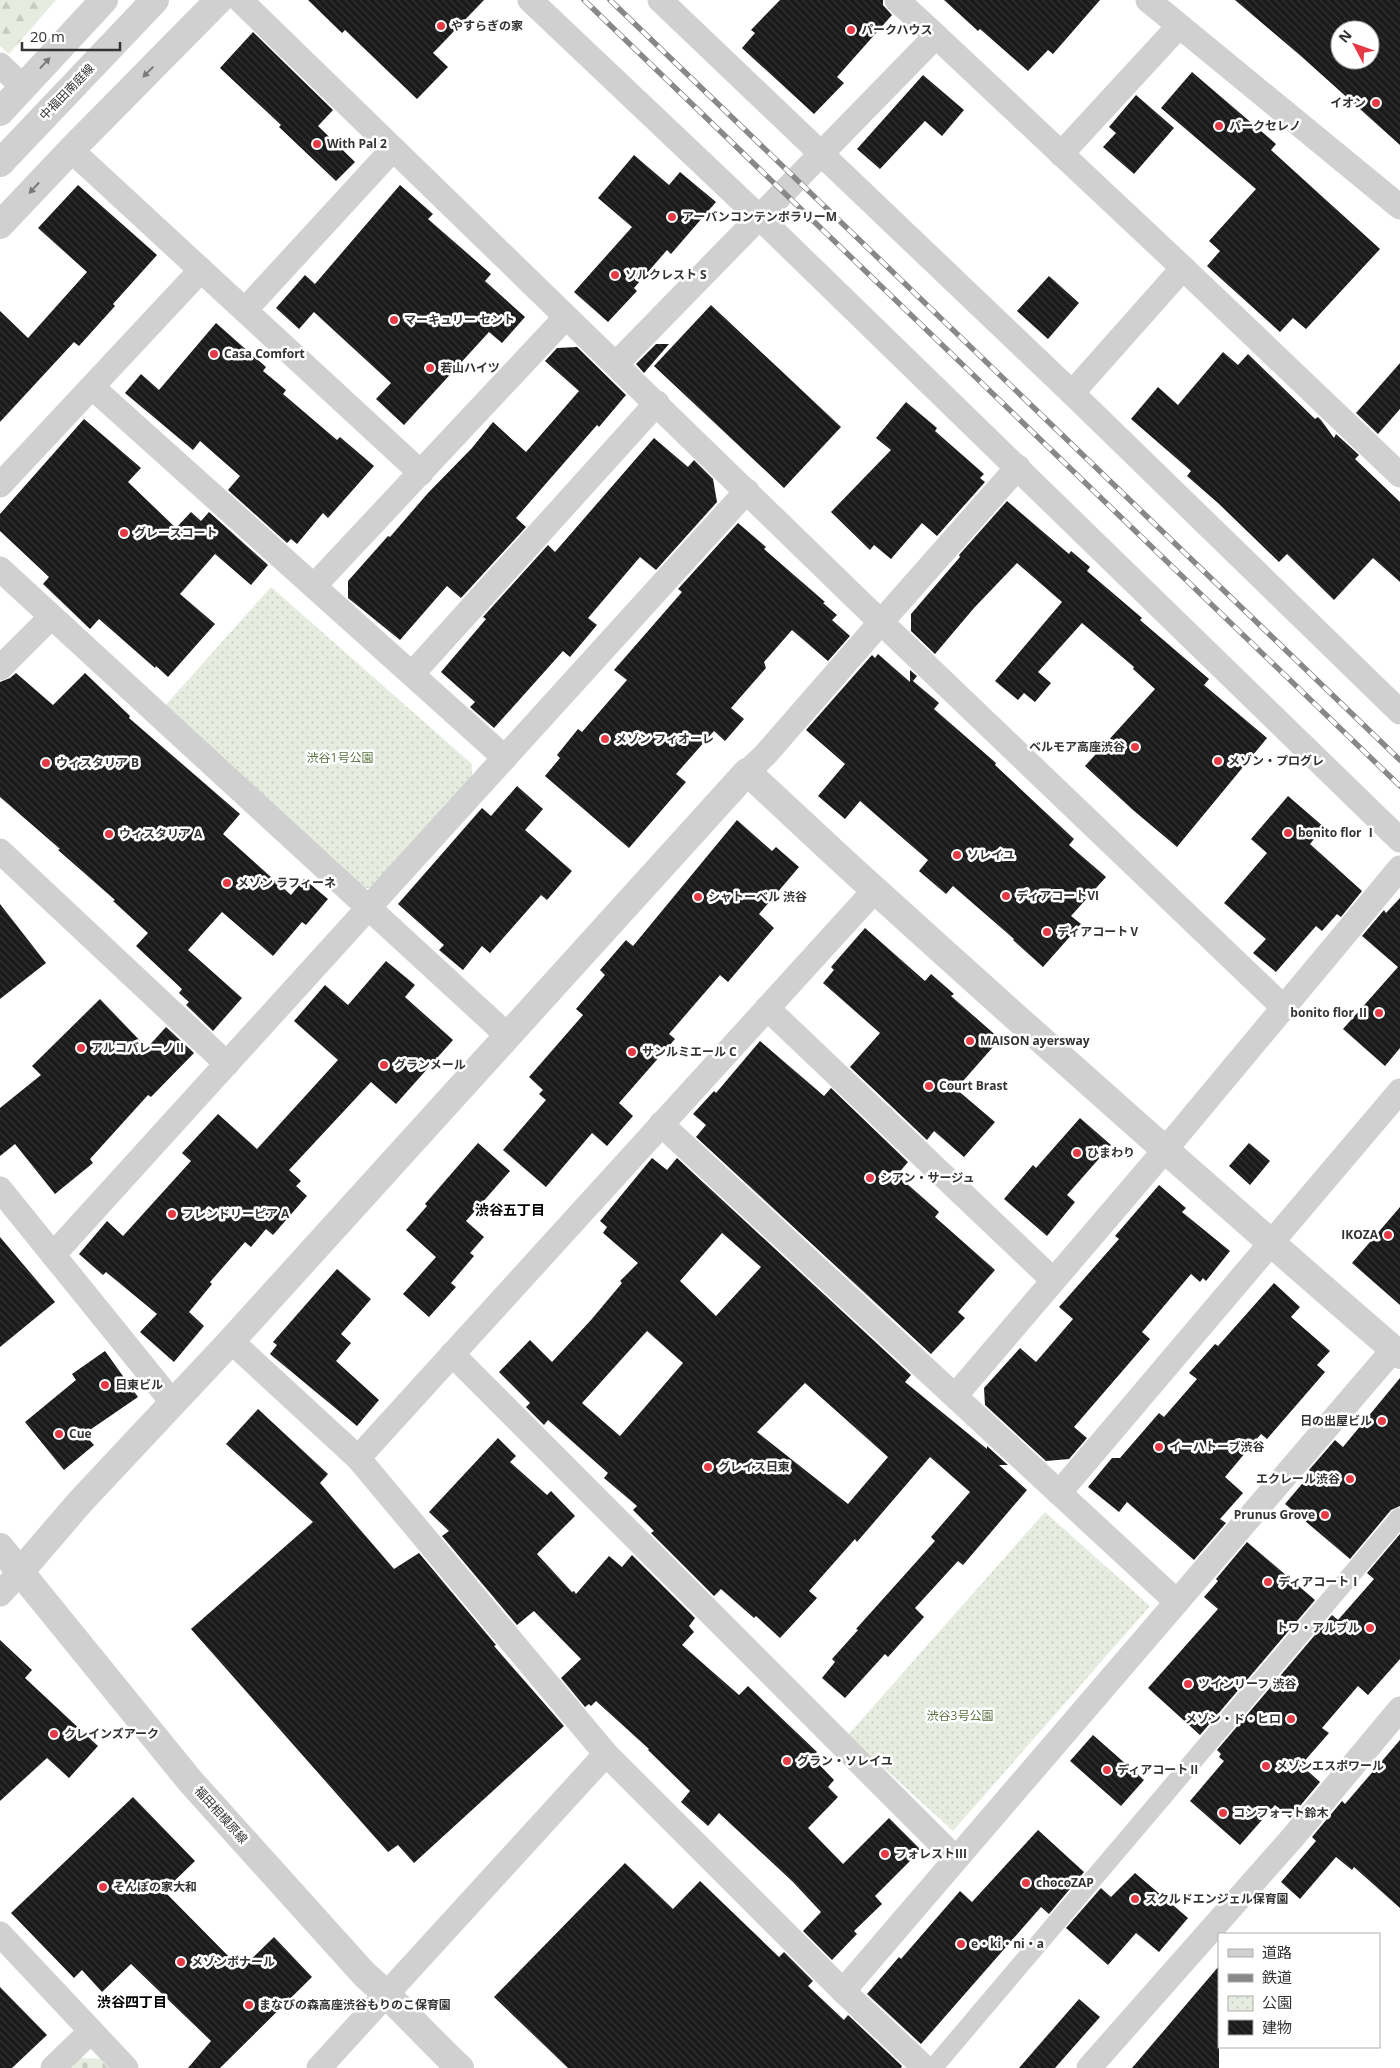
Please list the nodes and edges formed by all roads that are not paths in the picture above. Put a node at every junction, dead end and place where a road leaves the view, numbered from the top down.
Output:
1 (104, 0) edge
2 (154, 0) edge
3 (219, 0) edge
4 (240, 0) edge
5 (530, 0) edge
6 (660, 0) edge
7 (897, 0) edge
8 (1148, 0) edge
9 (1179, 26) junction
10 (936, 36) junction
11 (0, 65) edge
12 (23, 87) junction
13 (0, 112) edge
14 (393, 149) junction
15 (71, 150) junction
16 (821, 153) junction
17 (1061, 154) junction
18 (0, 163) edge
19 (1400, 207) edge
20 (759, 217) junction
21 (0, 225) edge
22 (1183, 268) junction
23 (201, 270) junction
24 (245, 310) junction
25 (566, 317) junction
26 (616, 364) junction
27 (92, 387) junction
28 (1072, 393) junction
29 (657, 404) junction
30 (1018, 467) junction
31 (420, 473) junction
32 (1400, 475) edge
33 (0, 485) edge
34 (747, 491) junction
35 (0, 570) edge
36 (314, 586) junction
37 (51, 617) junction
38 (880, 622) junction
39 (0, 668) edge
40 (412, 674) junction
41 (1400, 712) edge
42 (505, 758) junction
43 (746, 772) junction
44 (1400, 840) edge
45 (0, 851) edge
46 (1400, 868) edge
47 (875, 890) junction
48 (368, 908) junction
49 (767, 1008) junction
50 (1284, 1008) junction
51 (507, 1035) junction
52 (227, 1064) junction
53 (1400, 1091) edge
54 (661, 1124) junction
55 (1165, 1150) junction
56 (0, 1189) edge
57 (1270, 1244) junction
58 (54, 1255) junction
59 (1054, 1280) junction
60 (230, 1341) junction
61 (1397, 1352) edge
62 (452, 1354) junction
63 (955, 1396) junction
64 (173, 1403) junction
65 (358, 1458) junction
66 (1059, 1493) junction
67 (1400, 1517) edge
68 (0, 1547) edge
69 (20, 1572) junction
70 (0, 1594) edge
71 (1177, 1602) junction
72 (1400, 1709) edge
73 (606, 1754) junction
74 (956, 1859) junction
75 (0, 1934) edge
76 (843, 1991) junction
77 (388, 1994) junction
78 (91, 2031) junction
79 (53, 2068) edge
80 (126, 2068) edge
81 (319, 2068) edge
82 (460, 2068) edge
83 (924, 2068) edge
84 (933, 2068) edge
85 (1089, 2068) edge

12 -> 1 street
2 - 18 street, 中福田南庭線
3 -> 15 street
4 - 14 street
5 - 20 street
6 - 16 street
7 - 10 street
8 - 9 street
9 - 17 street
9 - 19 street
10 - 16 street
10 - 17 street
11 - 12 street
12 - 13 street
14 - 24 street
14 - 25 street
15 -> 21 street
15 - 23 street
16 - 20 street
16 - 28 street
17 - 22 street
20 - 26 street
20 - 30 street
22 - 28 street
22 - 32 street
23 - 24 street
23 - 27 street
24 - 31 street
25 - 26 street
25 - 31 street
26 - 29 street
27 - 33 street
27 - 36 street
28 - 41 street
29 - 34 street
29 - 40 street
30 - 38 street
30 - 44 street
31 - 36 street
34 - 38 street
34 - 42 street
35 - 37 street
36 - 40 street
37 - 39 street
37 - 48 street
38 - 43 street
38 - 50 street
40 - 42 street
42 - 48 street
43 - 47 street
43 - 51 street
45 - 52 street
46 - 50 street
47 - 49 street
47 - 55 street
48 - 51 street
48 - 52 street
49 - 54 street
49 - 59 street
50 - 55 street
51 - 60 street
52 - 58 street
53 - 57 street
54 - 62 street
54 - 63 street
55 - 57 street
55 - 59 street
56 - 58 street
57 - 61 street
57 - 66 street
58 - 64 street
59 - 63 street
60 - 64 street
60 - 65 street
61 - 71 street
62 - 65 street
62 - 74 street
63 - 66 street
64 - 69 street
65 - 73 street
66 - 71 street
67 - 84 street
68 - 69 street, 福田相模原線
69 - 70 street
69 - 77 street, 福田相模原線
71 - 74 street
72 - 85 street
73 - 76 street
73 - 77 street
74 - 76 street
75 - 78 street
76 - 83 street
77 - 81 street
77 - 82 street, 福田相模原線
78 - 79 street
78 - 80 street

